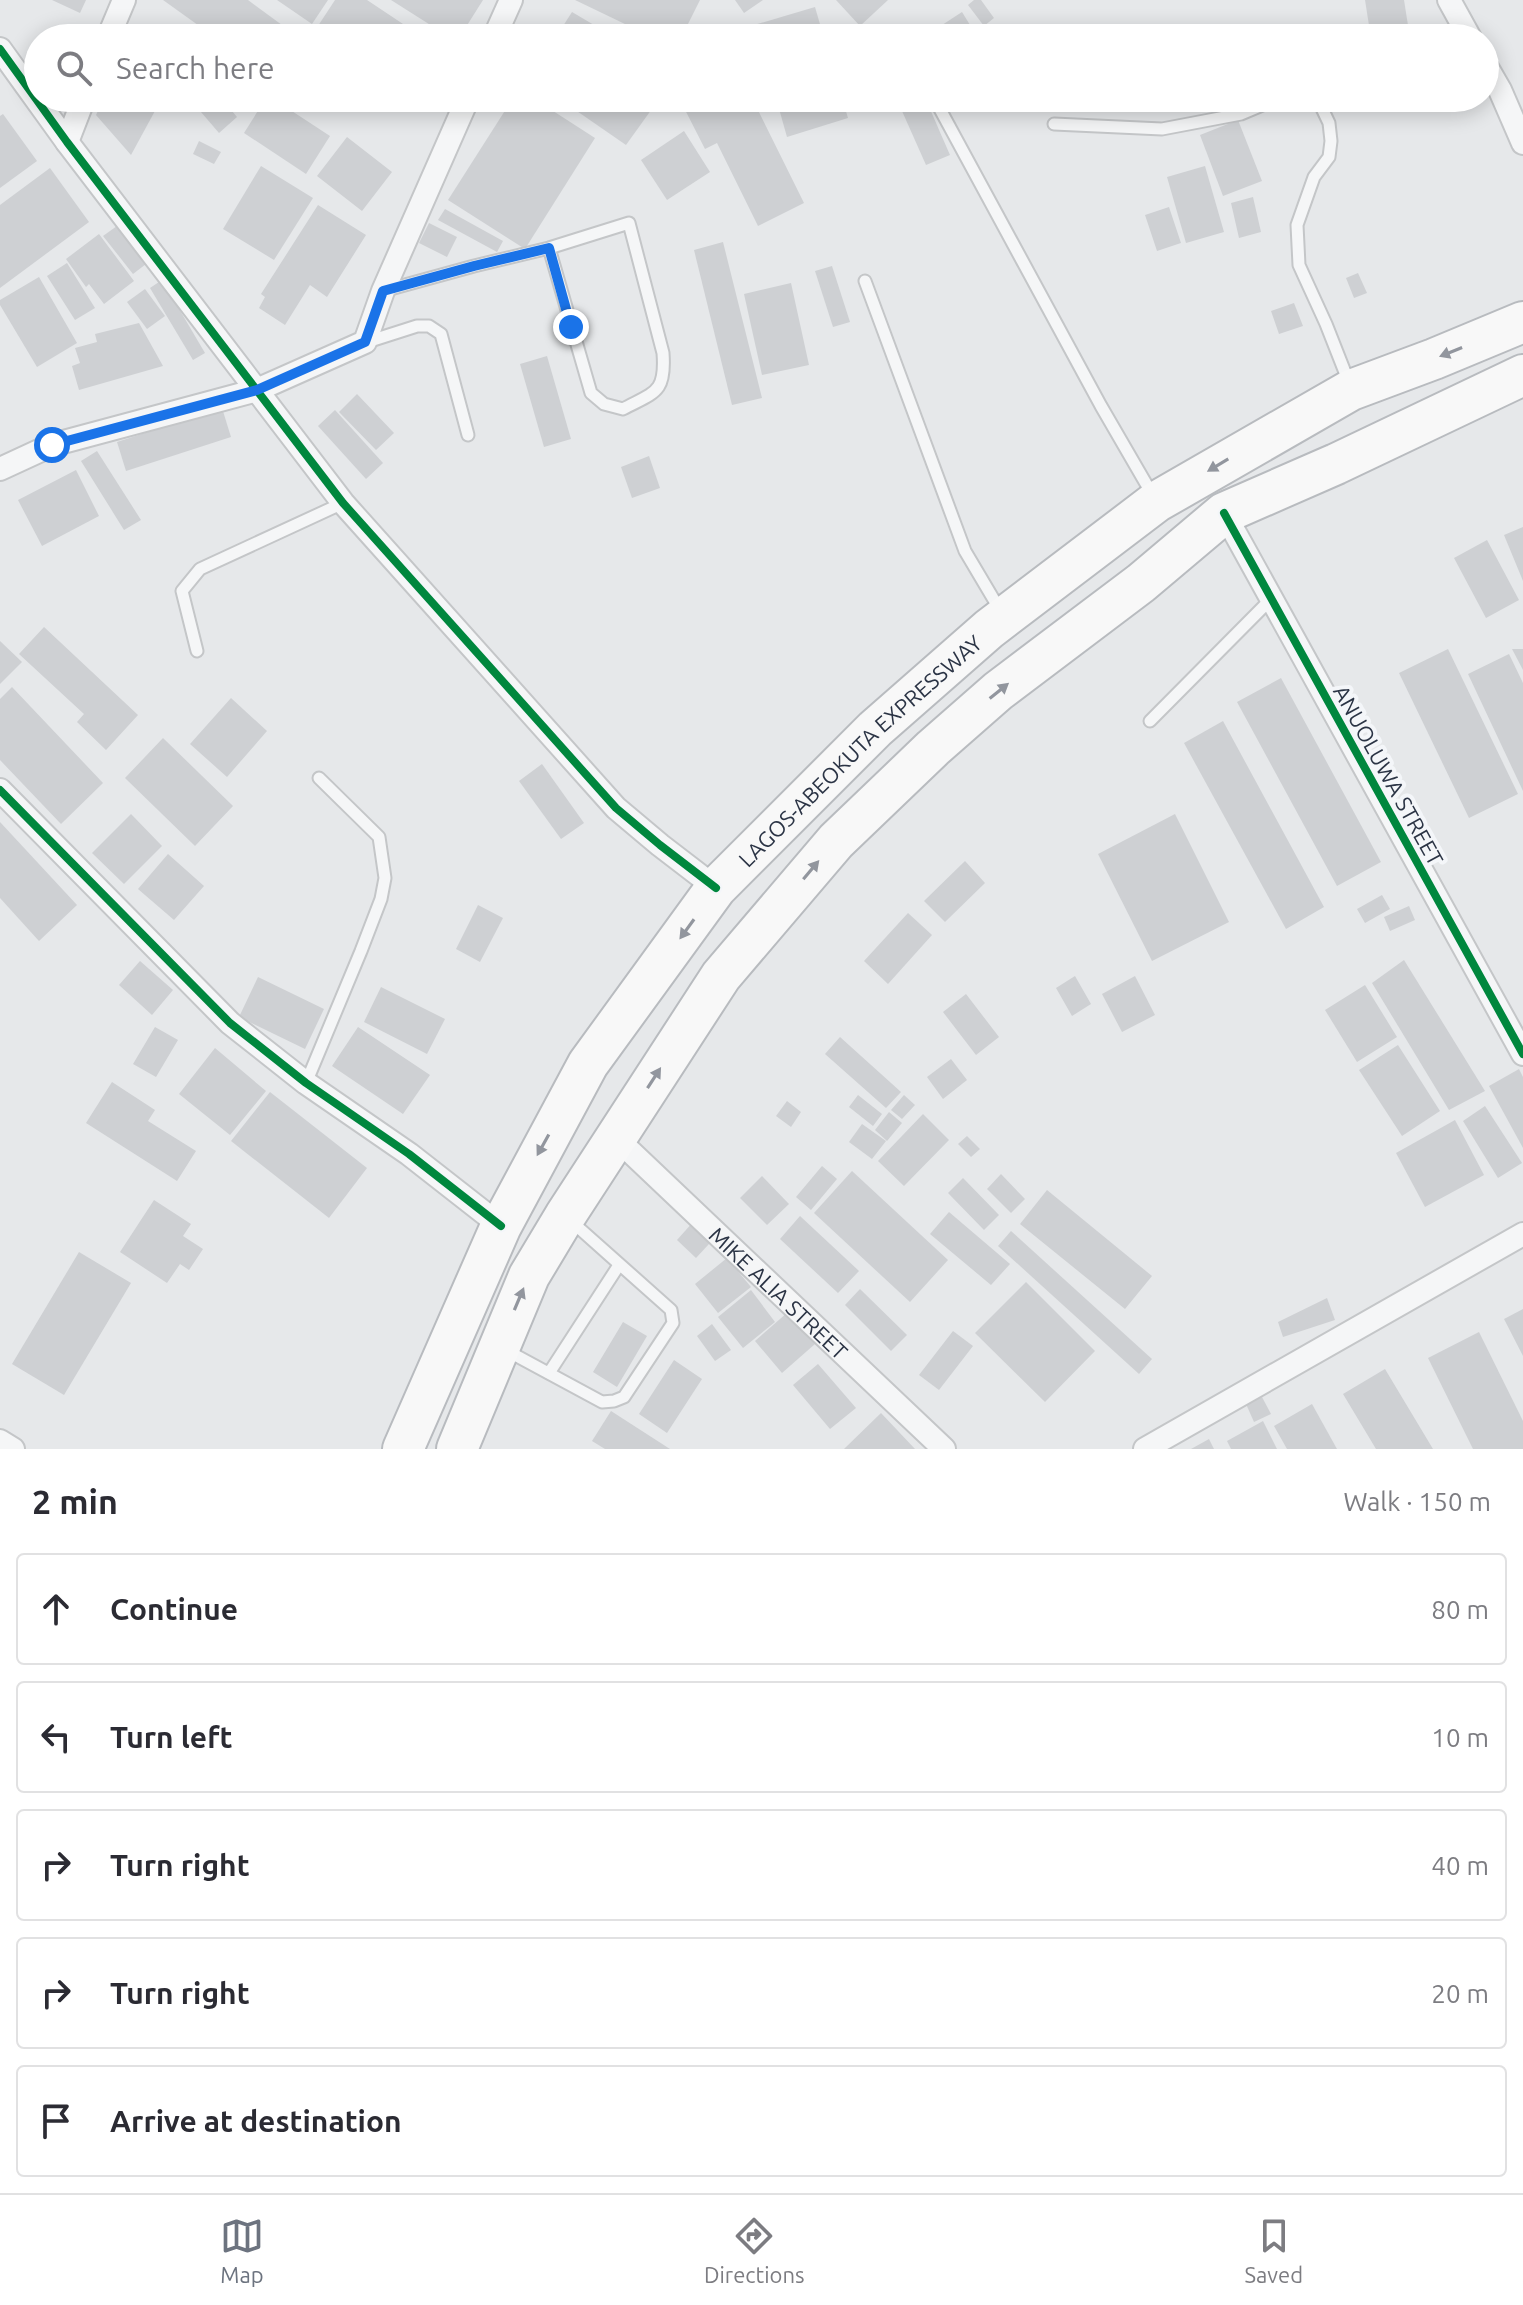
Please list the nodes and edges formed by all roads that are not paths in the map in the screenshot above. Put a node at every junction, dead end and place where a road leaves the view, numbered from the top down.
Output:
1 (124, 0) edge
2 (511, 0) edge
3 (1449, 0) edge
4 (114, 24) edge
5 (500, 24) edge
6 (1462, 24) edge
7 (0, 49) edge
8 (24, 82) edge
9 (1499, 88) edge
10 (45, 112) edge
11 (79, 112) edge
12 (462, 112) edge
13 (942, 112) edge
14 (1246, 112) edge
15 (1324, 112) edge
16 (1054, 124) dead end
17 (67, 142) junction
18 (1523, 143) edge
19 (549, 248) junction
20 (865, 281) dead end
21 (383, 291) junction
22 (1523, 322) edge
23 (365, 342) junction
24 (1523, 375) edge
25 (257, 390) junction
26 (1351, 390) junction
27 (468, 435) dead end
28 (0, 469) edge
29 (1156, 502) junction
30 (343, 503) junction
31 (1224, 513) junction
32 (1271, 599) junction
33 (1004, 617) junction
34 (197, 651) dead end
35 (1150, 721) dead end
36 (319, 778) dead end
37 (0, 790) edge
38 (716, 888) junction
39 (1523, 1054) edge
40 (306, 1083) junction
41 (615, 1137) junction
42 (565, 1216) junction
43 (501, 1226) junction
44 (1523, 1234) edge
45 (619, 1265) junction
46 (500, 1346) junction
47 (549, 1373) junction
48 (0, 1441) edge
49 (13, 1449) edge
50 (403, 1449) edge
51 (457, 1449) edge
52 (944, 1449) edge
53 (1145, 1449) edge

1 - 4 street
2 - 5 street
3 - 6 street
7 - 8 street
9 - 18 street
10 - 17 street
11 - 17 street
12 - 21 street
13 - 29 lane
14 - 16 lane
15 - 26 lane
17 - 25 street
19 - 19 lane
19 - 21 lane
20 - 33 lane
21 - 23 street
22 -> 26 highway, LAGOS-ABEOKUTA EXPRESSWAY
23 - 25 street
23 - 27 lane
24 - 31 highway
25 - 28 street
25 - 30 street
26 -> 29 highway, LAGOS-ABEOKUTA EXPRESSWAY
29 - 33 highway, LAGOS-ABEOKUTA EXPRESSWAY
30 - 34 lane
30 - 38 street
31 - 32 street, ANUOLUWA STREET
41 -> 31 highway
32 - 35 lane
32 - 39 street, ANUOLUWA STREET
33 - 38 highway, LAGOS-ABEOKUTA EXPRESSWAY
36 - 40 lane
37 - 40 street
38 -> 43 highway, LAGOS-ABEOKUTA EXPRESSWAY
40 - 43 street
41 - 42 highway
41 - 52 street, MIKE ALIA STREET
42 - 45 lane
46 -> 42 highway
43 - 50 highway, LAGOS-ABEOKUTA EXPRESSWAY
44 - 53 street
45 - 47 lane
45 - 47 lane
46 - 47 lane
46 - 51 highway
48 - 49 street

